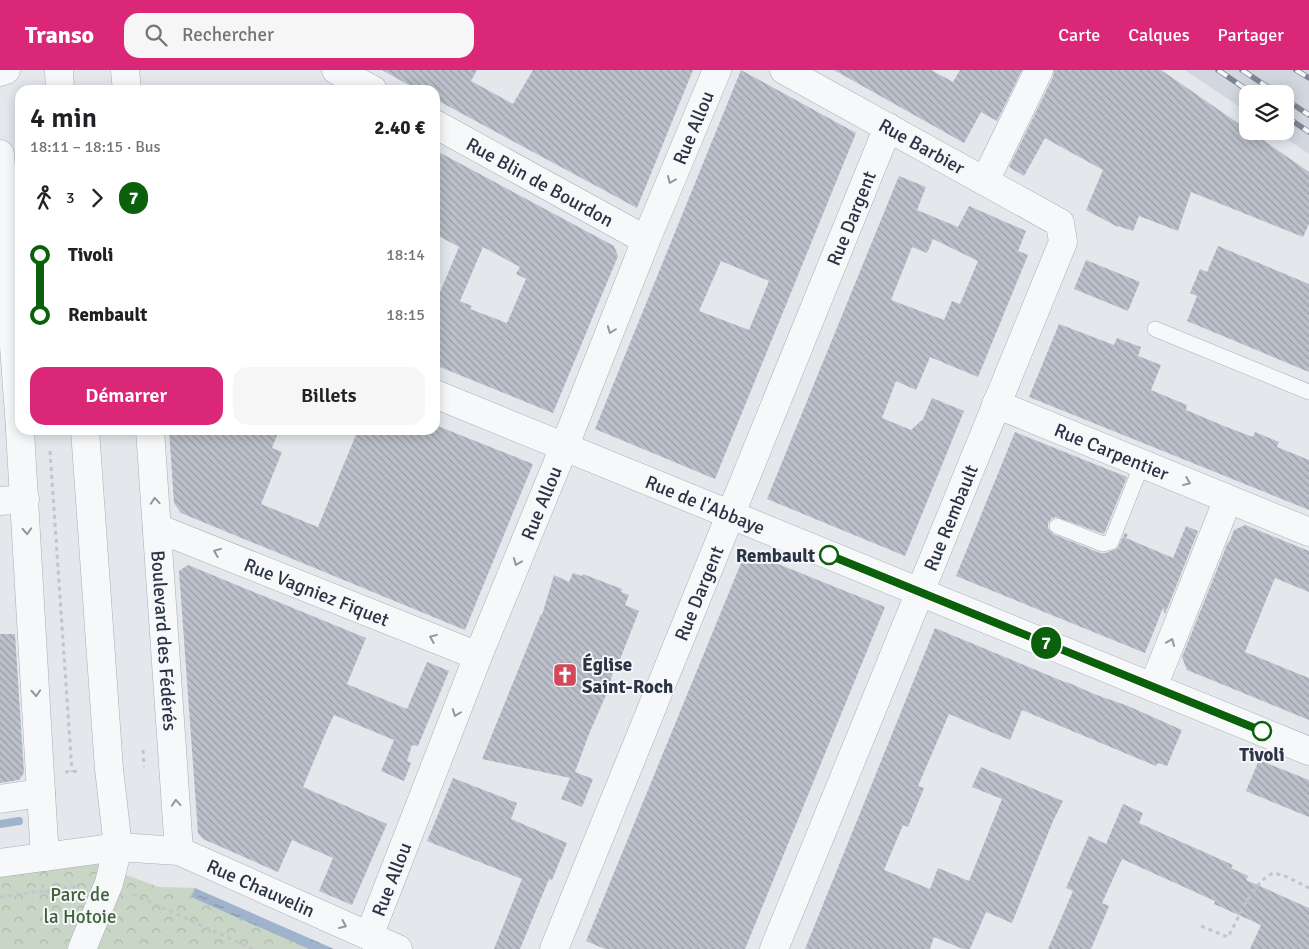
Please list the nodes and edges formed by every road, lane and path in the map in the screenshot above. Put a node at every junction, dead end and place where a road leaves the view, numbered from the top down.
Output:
1 (6, 70) edge
2 (59, 70) edge
3 (125, 70) edge
4 (336, 70) edge
5 (717, 70) edge
6 (784, 70) edge
7 (1039, 70) edge
8 (0, 72) edge
9 (60, 85) edge
10 (126, 85) edge
11 (363, 85) edge
12 (440, 127) edge
13 (888, 127) junction
14 (6, 176) edge
15 (985, 181) junction
16 (1060, 223) joint
17 (646, 240) junction
18 (1155, 329) dead end
19 (15, 339) edge
20 (1309, 392) edge
21 (440, 396) edge
22 (996, 404) junction
23 (19, 435) edge
24 (85, 435) edge
25 (150, 435) edge
26 (565, 447) junction
27 (50, 450) dead end
28 (1142, 464) junction
29 (1228, 499) junction
30 (12, 500) edge
31 (731, 514) junction
32 (1057, 526) dead end
33 (157, 528) junction
34 (1309, 532) edge
35 (919, 592) junction
36 (478, 656) junction
37 (1152, 687) junction
38 (1309, 751) edge
39 (72, 772) dead end
40 (42, 793) junction
41 (0, 799) edge
42 (118, 847) junction
43 (179, 851) junction
44 (0, 863) edge
45 (42, 866) junction
46 (109, 882) junction
47 (1309, 888) edge
48 (46, 891) junction
49 (0, 897) edge
50 (69, 903) dead end
51 (1201, 926) dead end
52 (369, 936) junction
53 (82, 949) edge
54 (253, 949) edge
55 (398, 949) edge
56 (554, 949) edge
57 (774, 949) edge

1 - 8 street
2 - 9 street
3 - 10 street
4 - 11 street
5 -> 17 street, Rue Allou
6 - 13 street, Rue Barbier
7 - 15 street
12 - 17 street, Rue Blin de Bourdon
13 - 15 street, Rue Barbier
13 - 31 street, Rue Dargent
14 - 19 street
15 - 16 street, Rue Barbier
16 - 22 street, Rue Rembault
17 -> 26 street, Rue Allou
18 - 20 lane
21 - 26 street, Rue de l'Abbaye
22 - 28 street, Rue Carpentier
22 - 35 street, Rue Rembault
23 - 30 street
24 - 42 street
33 -> 25 street, Boulevard des Fédérés
26 - 31 street, Rue de l'Abbaye
26 -> 36 street, Rue Allou
27 - 39 path
28 -> 29 street, Rue Carpentier
28 - 32 lane
29 - 34 street, Rue Carpentier
37 -> 29 street
30 -> 40 street
31 - 35 street, Rue de l'Abbaye
31 - 56 street, Rue Dargent
36 -> 33 street, Rue Vagniez Fiquet
43 -> 33 street, Boulevard des Fédérés
35 - 37 street, Rue de l'Abbaye
35 - 57 street, Rue Rembault
36 -> 52 street, Rue Allou
37 - 38 street, Rue de l'Abbaye
40 - 41 street
40 - 45 street
42 - 43 street, Rue Chauvelin
42 - 45 street, Rue Chauvelin
42 - 46 street
43 -> 52 street, Rue Chauvelin
44 - 45 street, Rue Chauvelin
45 - 48 path
46 - 48 path
46 - 53 street
46 - 54 path
47 - 51 path
48 - 49 path
48 - 50 path
52 - 55 street, Rue Chauvelin

